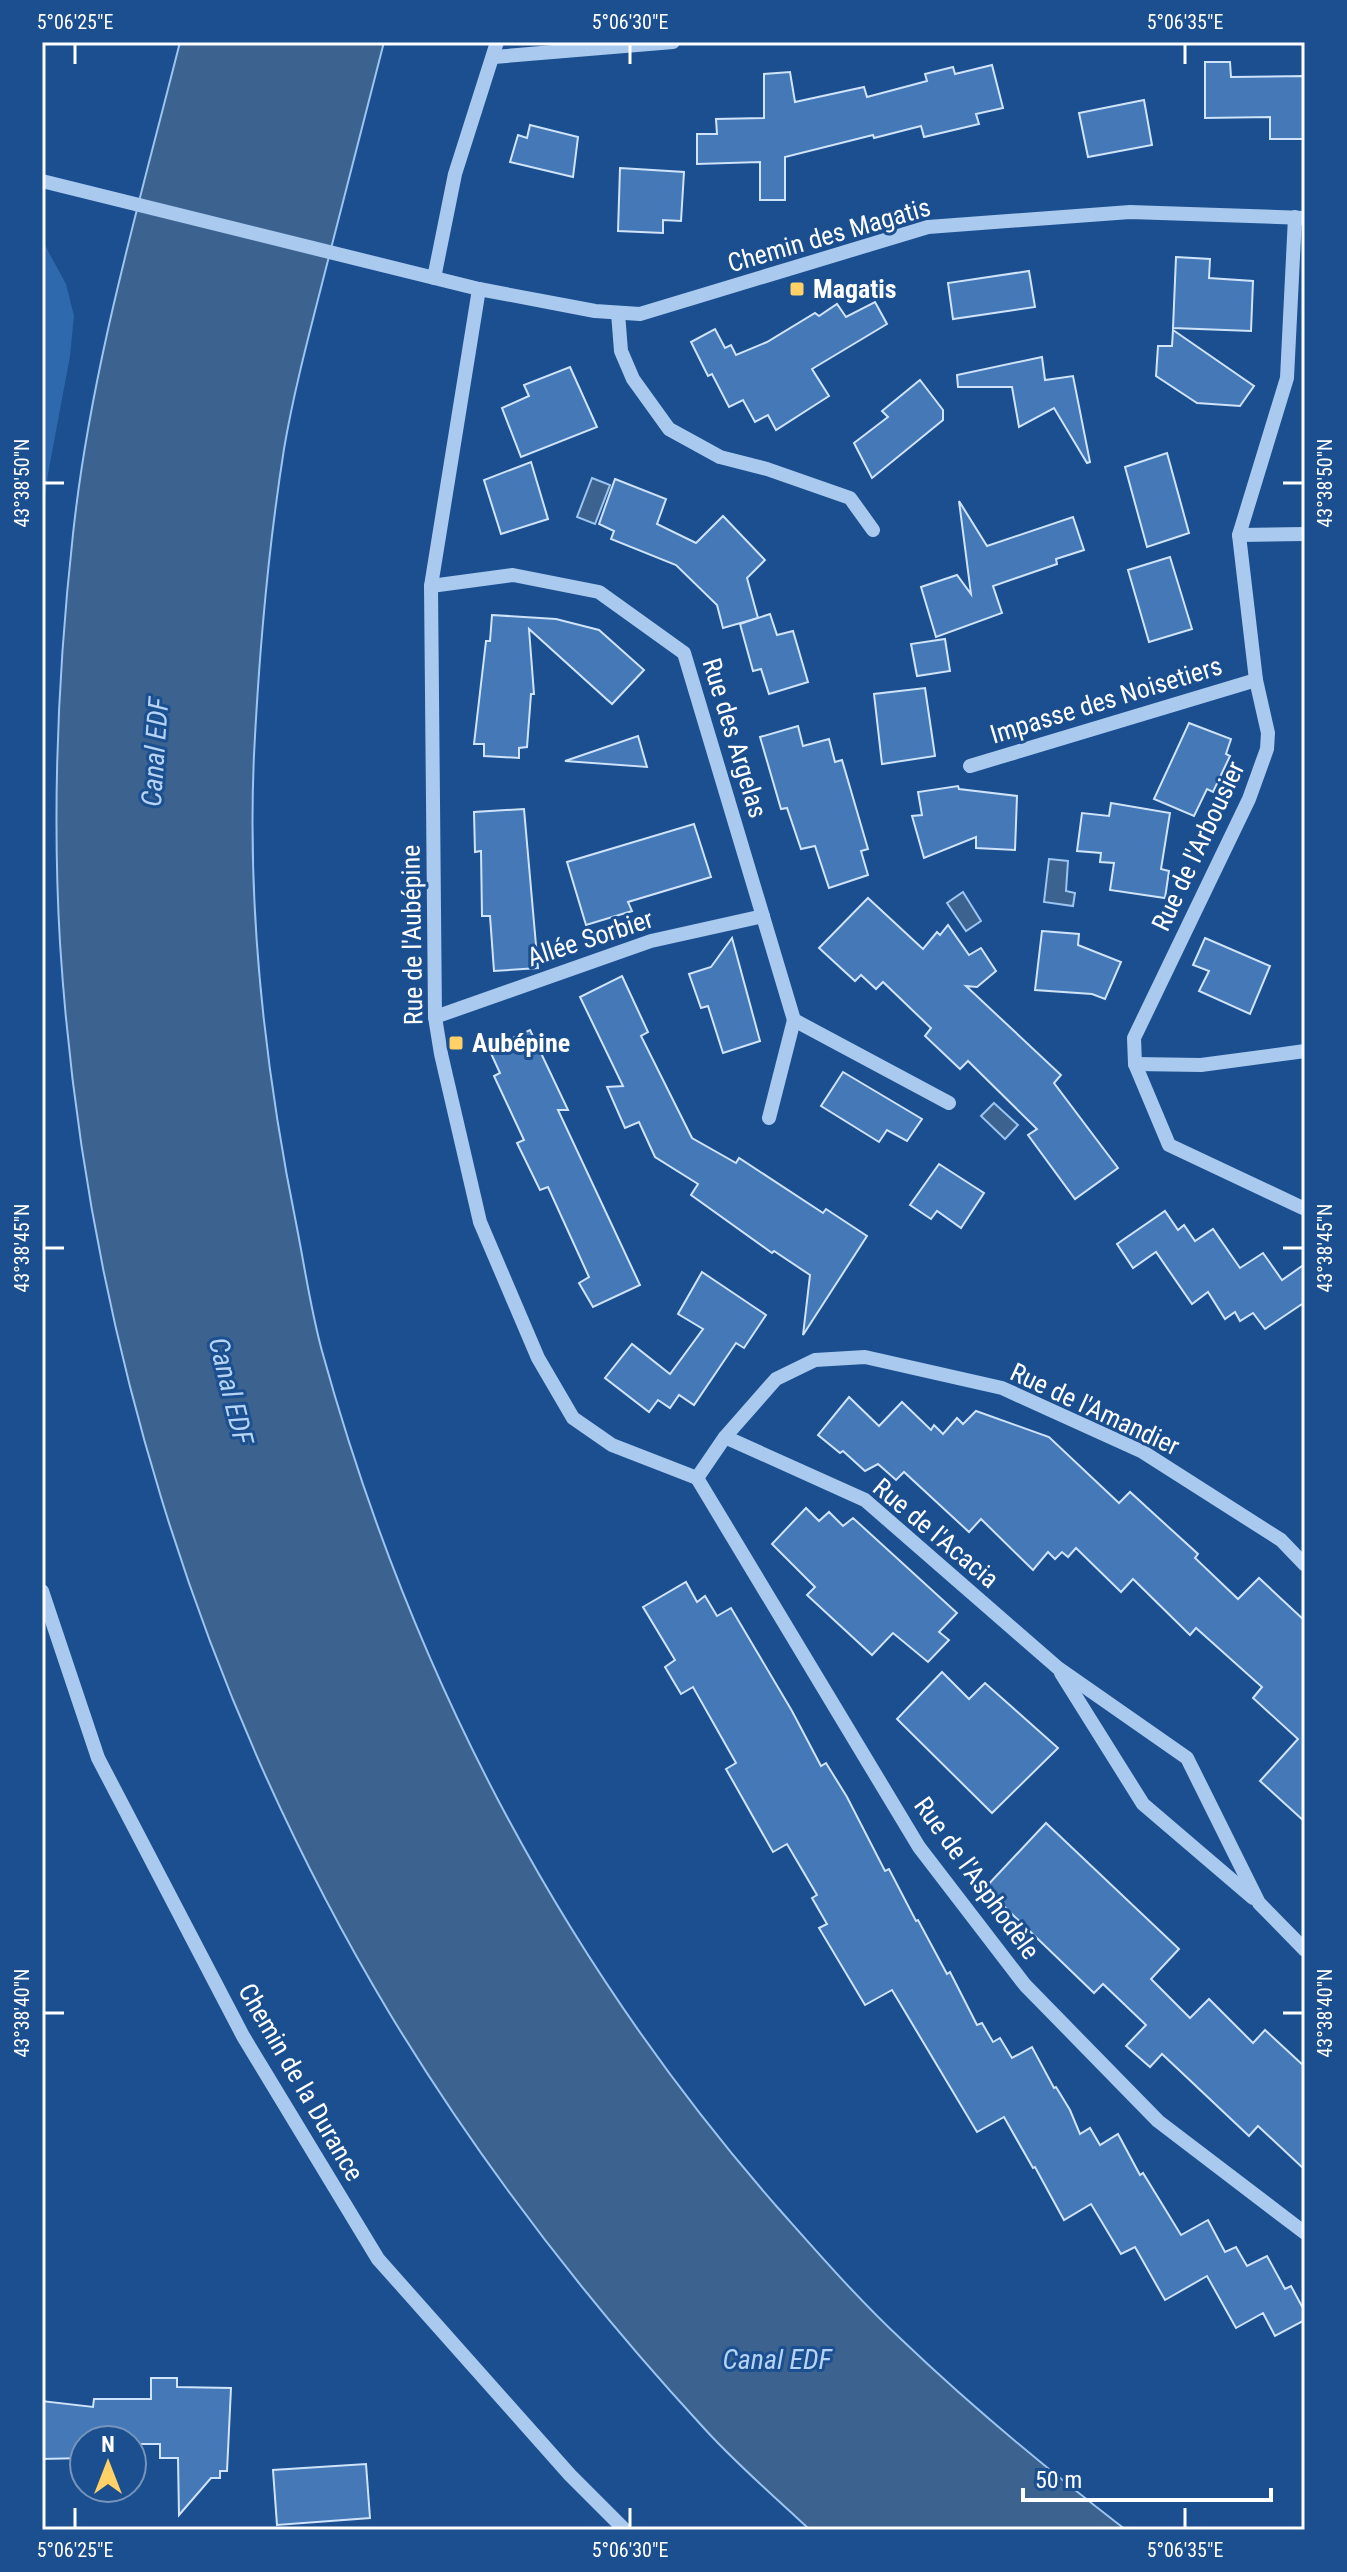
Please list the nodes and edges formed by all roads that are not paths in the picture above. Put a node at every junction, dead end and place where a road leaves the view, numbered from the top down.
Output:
1 (673, 42) edge
2 (495, 50) edge
3 (42, 181) edge
4 (1300, 218) edge
5 (434, 278) junction
6 (479, 289) junction
7 (618, 313) junction
8 (873, 530) dead end
9 (1305, 534) edge
10 (1239, 535) junction
11 (431, 586) junction
12 (1256, 680) junction
13 (970, 766) dead end
14 (763, 916) junction
15 (435, 1017) junction
16 (794, 1020) junction
17 (1305, 1051) edge
18 (1135, 1064) junction
19 (949, 1103) dead end
20 (769, 1118) dead end
21 (1305, 1209) edge
22 (725, 1437) junction
23 (697, 1478) junction
24 (1305, 1565) edge
25 (42, 1591) edge
26 (1058, 1668) junction
27 (1259, 1903) junction
28 (1305, 1950) edge
29 (1305, 2233) edge
30 (625, 2530) edge

1 - 2 street
2 - 5 street
3 - 5 street, Chemin des Magatis
4 - 7 street, Chemin des Magatis
4 - 10 street, Rue de l'Arbousier
5 - 6 street, Chemin des Magatis
6 - 7 street, Chemin des Magatis
6 - 11 street, Rue de l'Aubépine
7 - 8 street
9 - 10 street
10 - 12 street, Rue de l'Arbousier
11 - 14 street, Rue des Argelas
11 - 15 street, Rue de l'Aubépine
12 - 13 street, Impasse des Noisetiers
12 - 18 street, Rue de l'Arbousier
14 - 15 street, Allée Sorbier
14 - 16 street, Rue des Argelas
15 - 23 street, Rue de l'Aubépine
16 - 19 street
16 - 20 street
17 - 18 street
18 - 21 street
22 - 23 street, Rue de l'Amandier
22 - 24 street, Rue de l'Amandier
22 - 26 street, Rue de l'Acacia
23 - 29 street, Rue de l'Asphodèle
25 - 30 street, Chemin de la Durance
26 - 27 street, Rue de l'Acacia
26 - 27 street, Rue de l'Acacia
27 - 28 street, Rue de l'Acacia

